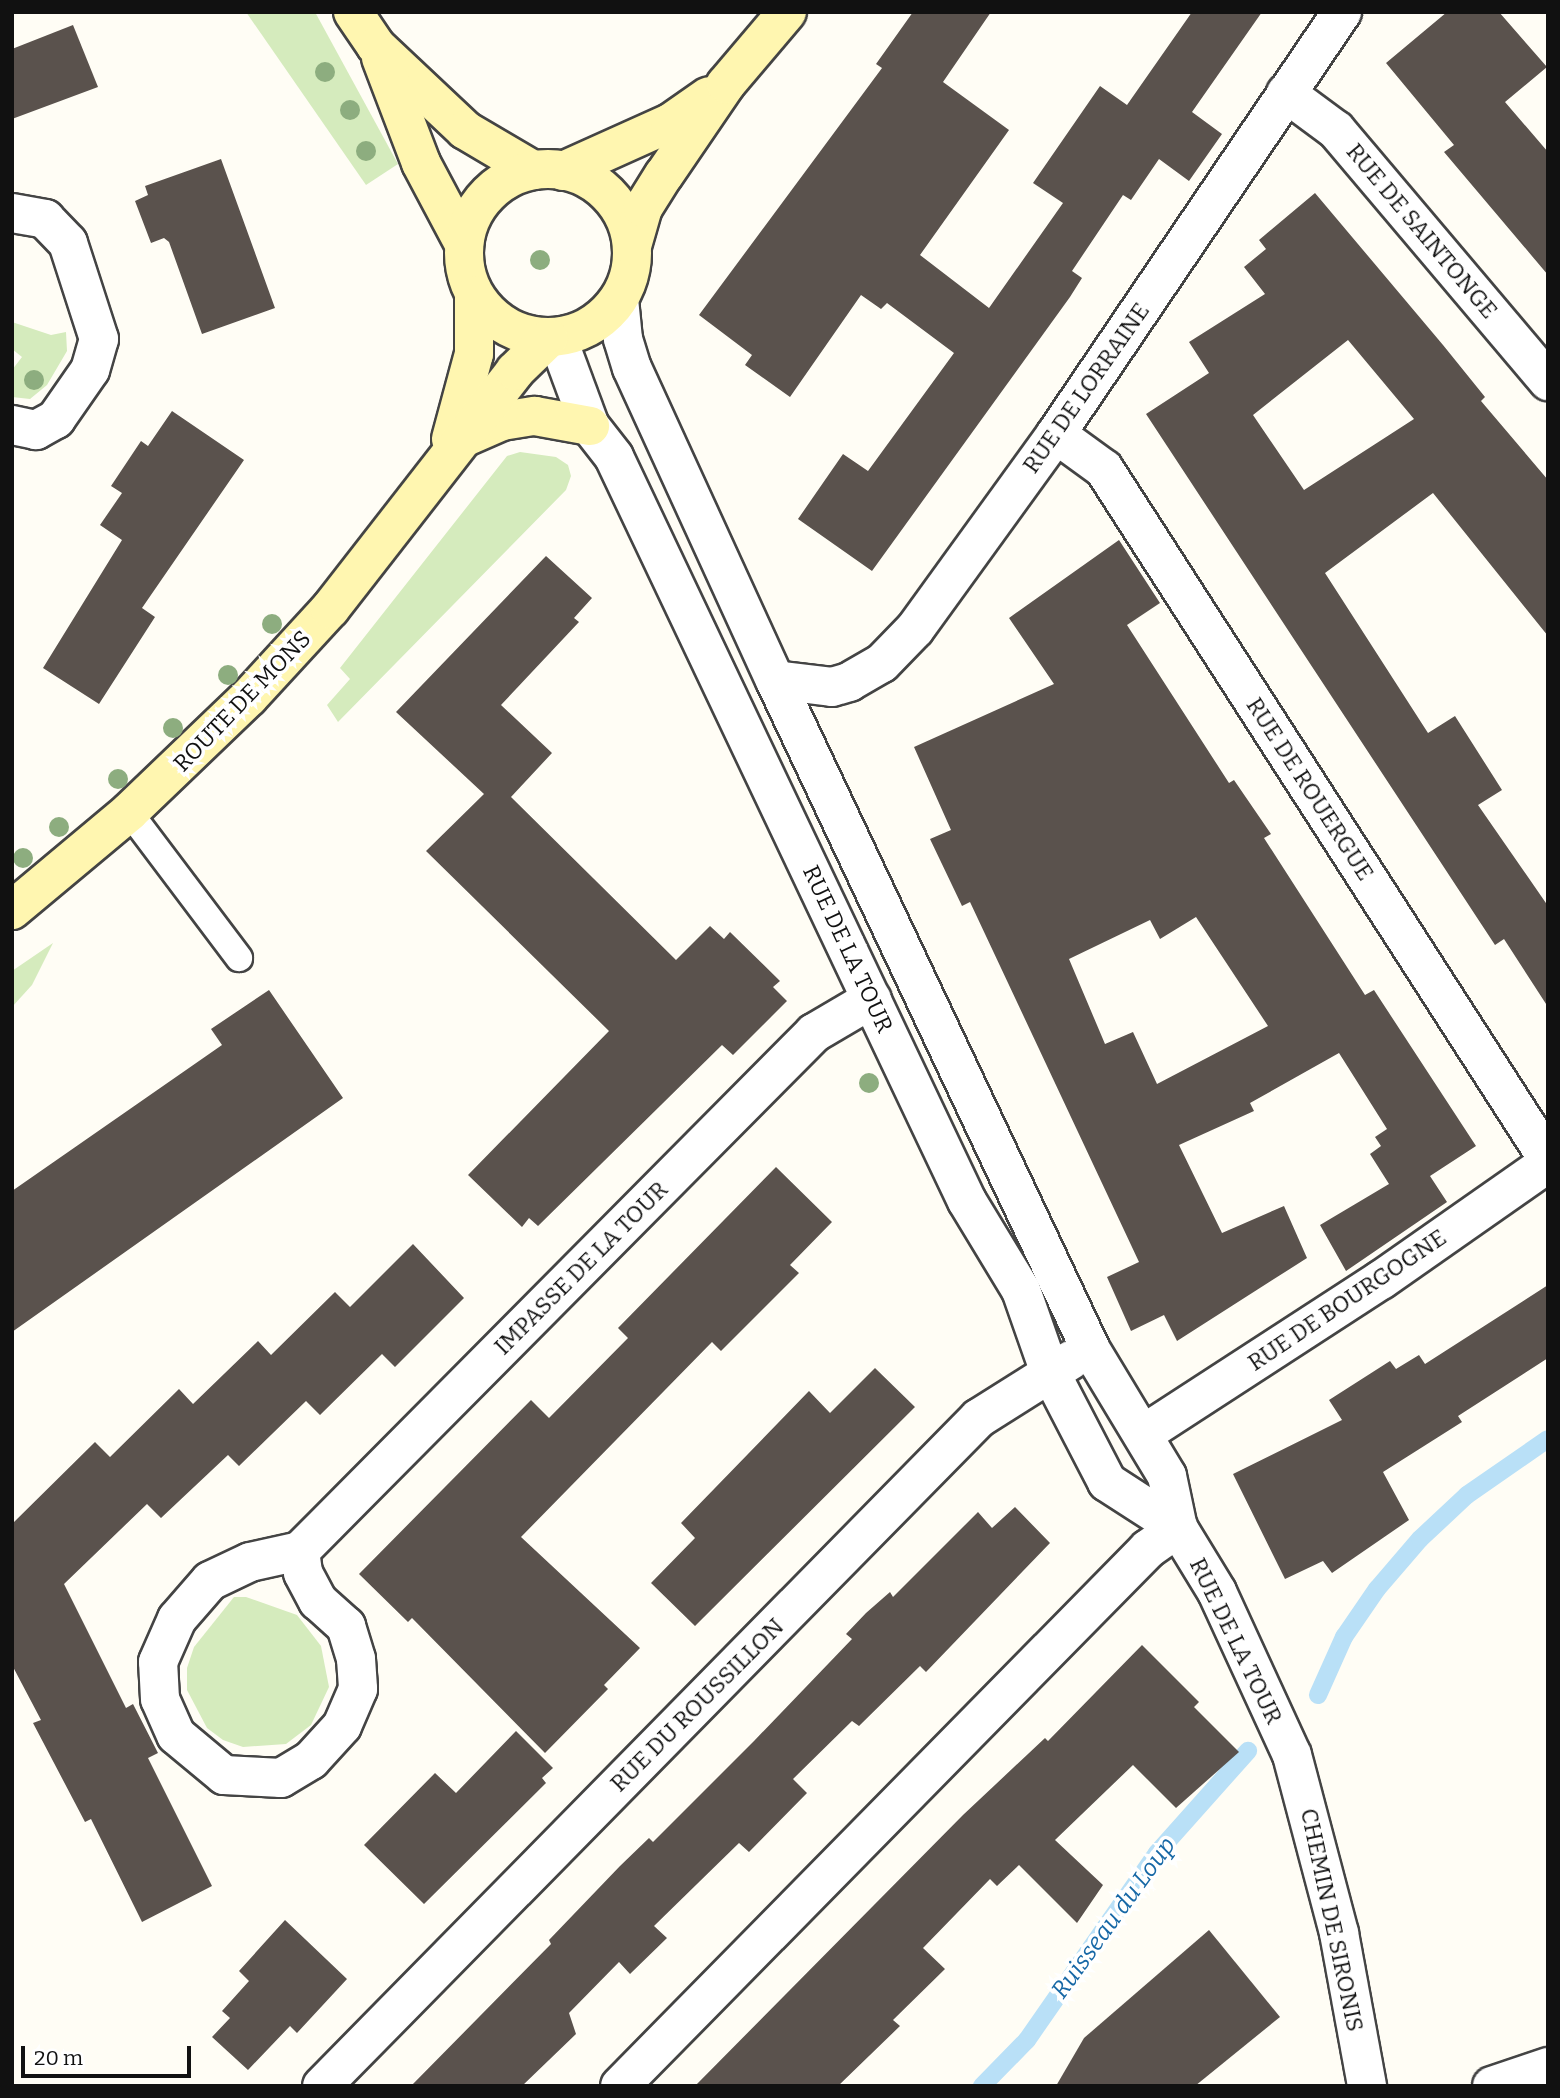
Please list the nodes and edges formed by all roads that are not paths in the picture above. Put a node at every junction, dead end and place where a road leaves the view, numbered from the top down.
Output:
1 (354, 12) edge
2 (787, 12) edge
3 (1342, 12) edge
4 (376, 46) junction
5 (726, 85) junction
6 (1286, 93) junction
7 (548, 170) junction
8 (12, 213) edge
9 (464, 244) junction
10 (632, 246) junction
11 (474, 295) junction
12 (619, 299) junction
13 (553, 337) junction
14 (1548, 381) edge
15 (12, 425) edge
16 (590, 426) junction
17 (1056, 434) junction
18 (453, 451) junction
19 (775, 680) junction
20 (130, 812) junction
21 (12, 910) edge
22 (239, 958) dead end
23 (872, 999) junction
24 (1548, 1161) edge
25 (1091, 1350) junction
26 (1049, 1370) junction
27 (1145, 1433) junction
28 (1178, 1528) junction
29 (300, 1550) junction
30 (1292, 1755) joint
31 (1548, 2067) edge
32 (322, 2086) edge
33 (620, 2086) edge
34 (1367, 2086) edge
35 (1492, 2086) edge

1 - 4 main road
2 - 5 main road
3 - 6 street, RUE DE LORRAINE
4 - 7 main road
4 - 9 main road
5 - 7 main road
5 - 10 main road
6 - 14 street, RUE DE SAINTONGE
6 - 17 street, RUE DE LORRAINE
7 - 9 main road
7 - 10 main road
8 - 15 street
9 - 11 main road
10 - 12 main road
11 - 13 main road
11 - 18 main road, ROUTE DE MONS
12 - 13 main road
12 - 19 street, RUE DE LA TOUR
13 - 16 street, RUE DE LA TOUR
13 - 18 main road, ROUTE DE MONS
16 - 18 main road
16 - 23 street, RUE DE LA TOUR
17 - 19 street, RUE DE LORRAINE
17 - 24 street, RUE DE ROUERGUE
18 - 20 main road, ROUTE DE MONS
19 - 25 street, RUE DE LA TOUR
20 - 21 main road, ROUTE DE MONS
20 - 22 lane
23 - 26 street, RUE DE LA TOUR
23 - 29 street, IMPASSE DE LA TOUR
24 - 27 street, RUE DE BOURGOGNE
25 - 26 street, RUE DU ROUSSILLON
25 - 27 street, RUE DE LA TOUR
26 - 28 street, RUE DE LA TOUR
26 - 32 street, RUE DU ROUSSILLON
27 - 28 street, RUE DE LA TOUR
28 - 30 street, RUE DE LA TOUR
28 - 33 street
29 - 29 street
30 - 34 street, CHEMIN DE SIRONIS
31 - 35 street

